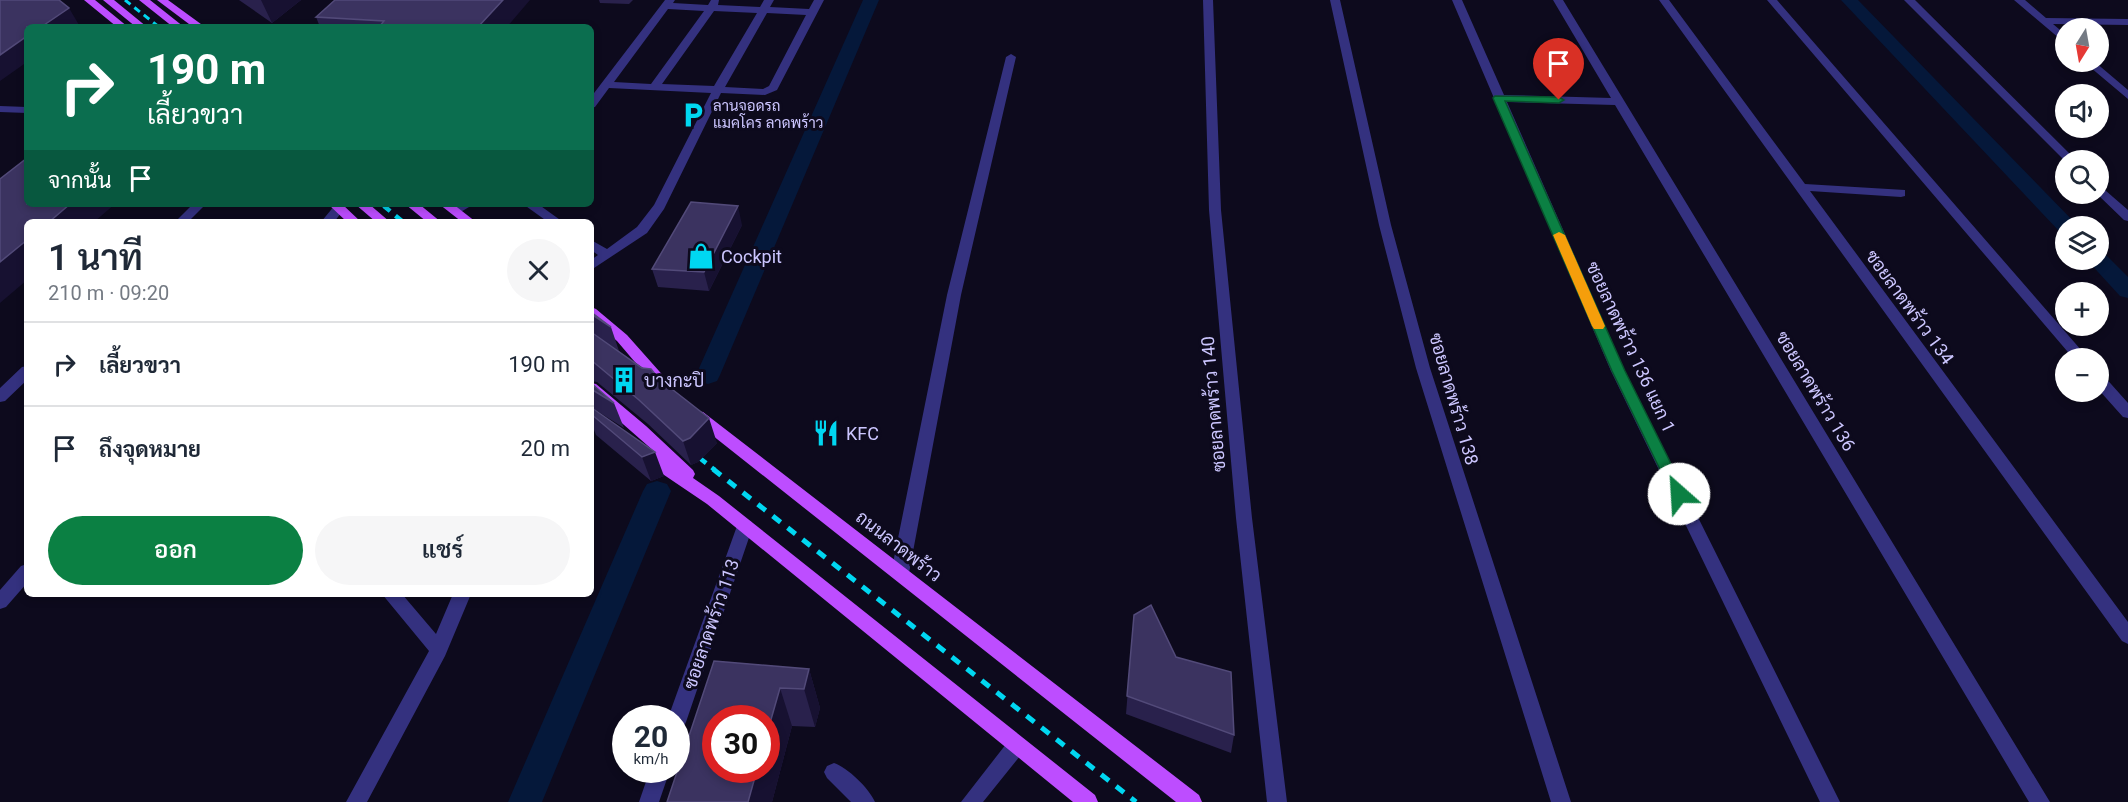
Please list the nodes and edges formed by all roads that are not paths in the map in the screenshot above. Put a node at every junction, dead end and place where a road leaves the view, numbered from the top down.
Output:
1 (89, 0) edge
2 (108, 0) edge
3 (144, 0) edge
4 (162, 0) edge
5 (819, 0) edge
6 (1208, 0) edge
7 (1335, 0) edge
8 (1457, 0) edge
9 (1558, 0) edge
10 (1664, 0) edge
11 (1772, 0) edge
12 (1909, 0) edge
13 (2019, 0) edge
14 (668, 3) edge
15 (713, 4) edge
16 (766, 5) edge
17 (813, 12) junction
18 (2042, 21) junction
19 (2128, 22) edge
20 (119, 24) edge
21 (138, 24) edge
22 (175, 24) edge
23 (196, 24) edge
24 (2055, 32) edge
25 (1011, 57) dead end
26 (2100, 72) edge
27 (605, 85) junction
28 (654, 87) junction
29 (717, 91) junction
30 (2128, 96) edge
31 (1498, 98) junction
32 (594, 101) edge
33 (1619, 102) junction
34 (0, 109) edge
35 (24, 110) edge
36 (2060, 150) edge
37 (1800, 187) junction
38 (1901, 193) dead end
39 (2109, 199) edge
40 (197, 207) edge
41 (337, 207) edge
42 (366, 207) edge
43 (415, 207) edge
44 (450, 207) edge
45 (534, 207) edge
46 (2128, 217) edge
47 (184, 219) edge
48 (351, 219) edge
49 (380, 219) edge
50 (431, 219) edge
51 (466, 219) edge
52 (552, 219) edge
53 (594, 246) edge
54 (607, 255) junction
55 (594, 264) edge
56 (594, 315) edge
57 (2072, 348) edge
58 (619, 360) edge
59 (24, 374) edge
60 (594, 391) edge
61 (2109, 391) edge
62 (0, 397) edge
63 (678, 401) junction
64 (2128, 413) edge
65 (619, 435) edge
66 (713, 500) junction
67 (745, 526) junction
68 (900, 573) junction
69 (24, 574) edge
70 (394, 597) edge
71 (461, 597) edge
72 (0, 602) edge
73 (2128, 636) edge
74 (439, 650) junction
75 (682, 705) edge
76 (1017, 745) junction
77 (834, 772) dead end
78 (656, 783) edge
79 (356, 802) edge
80 (649, 802) edge
81 (865, 802) edge
82 (971, 802) edge
83 (1088, 802) edge
84 (1192, 802) edge
85 (1277, 802) edge
86 (1561, 802) edge
87 (1830, 802) edge
88 (2040, 802) edge

1 - 20 main road
2 - 21 main road
3 - 22 main road
4 - 23 main road
5 - 17 street
6 - 85 street, ซอยลาดพร้าว 140
7 - 86 street, ซอยลาดพร้าว 138
8 - 31 street, ซอยลาดพร้าว 136 แยก 1
9 - 33 street, ซอยลาดพร้าว 136
10 - 37 street, ซอยลาดพร้าว 134
11 - 57 street
12 - 36 street
13 - 18 street
14 - 15 street
14 - 27 street
15 - 16 street
15 - 28 street
16 - 17 street
16 - 29 street
17 - 29 street
18 - 19 street
18 - 24 street
25 - 68 street
26 - 30 street
27 - 28 street
27 - 32 street
28 - 29 street
29 - 54 street
31 - 33 street
31 - 87 street, ซอยลาดพร้าว 136 แยก 1
33 - 88 street, ซอยลาดพร้าว 136
34 - 35 street
37 - 38 street
37 - 73 street, ซอยลาดพร้าว 134
39 - 46 street
40 - 47 street
41 - 48 main road
42 - 49 main road
43 - 50 main road
44 - 51 main road
45 - 52 street
53 - 54 street
54 - 55 street
56 - 63 main road, ถนนลาดพร้าว
58 - 63 main road
59 - 62 street
60 - 66 main road
61 - 64 street
63 - 68 main road, ถนนลาดพร้าว
65 - 66 main road
66 - 67 main road
67 - 75 street, ซอยลาดพร้าว 113
67 - 76 main road
68 - 84 main road, ถนนลาดพร้าว
69 - 72 street
70 - 74 street
71 - 74 street
74 - 79 street
76 - 82 street
76 - 83 main road
77 - 81 street
78 - 80 street

